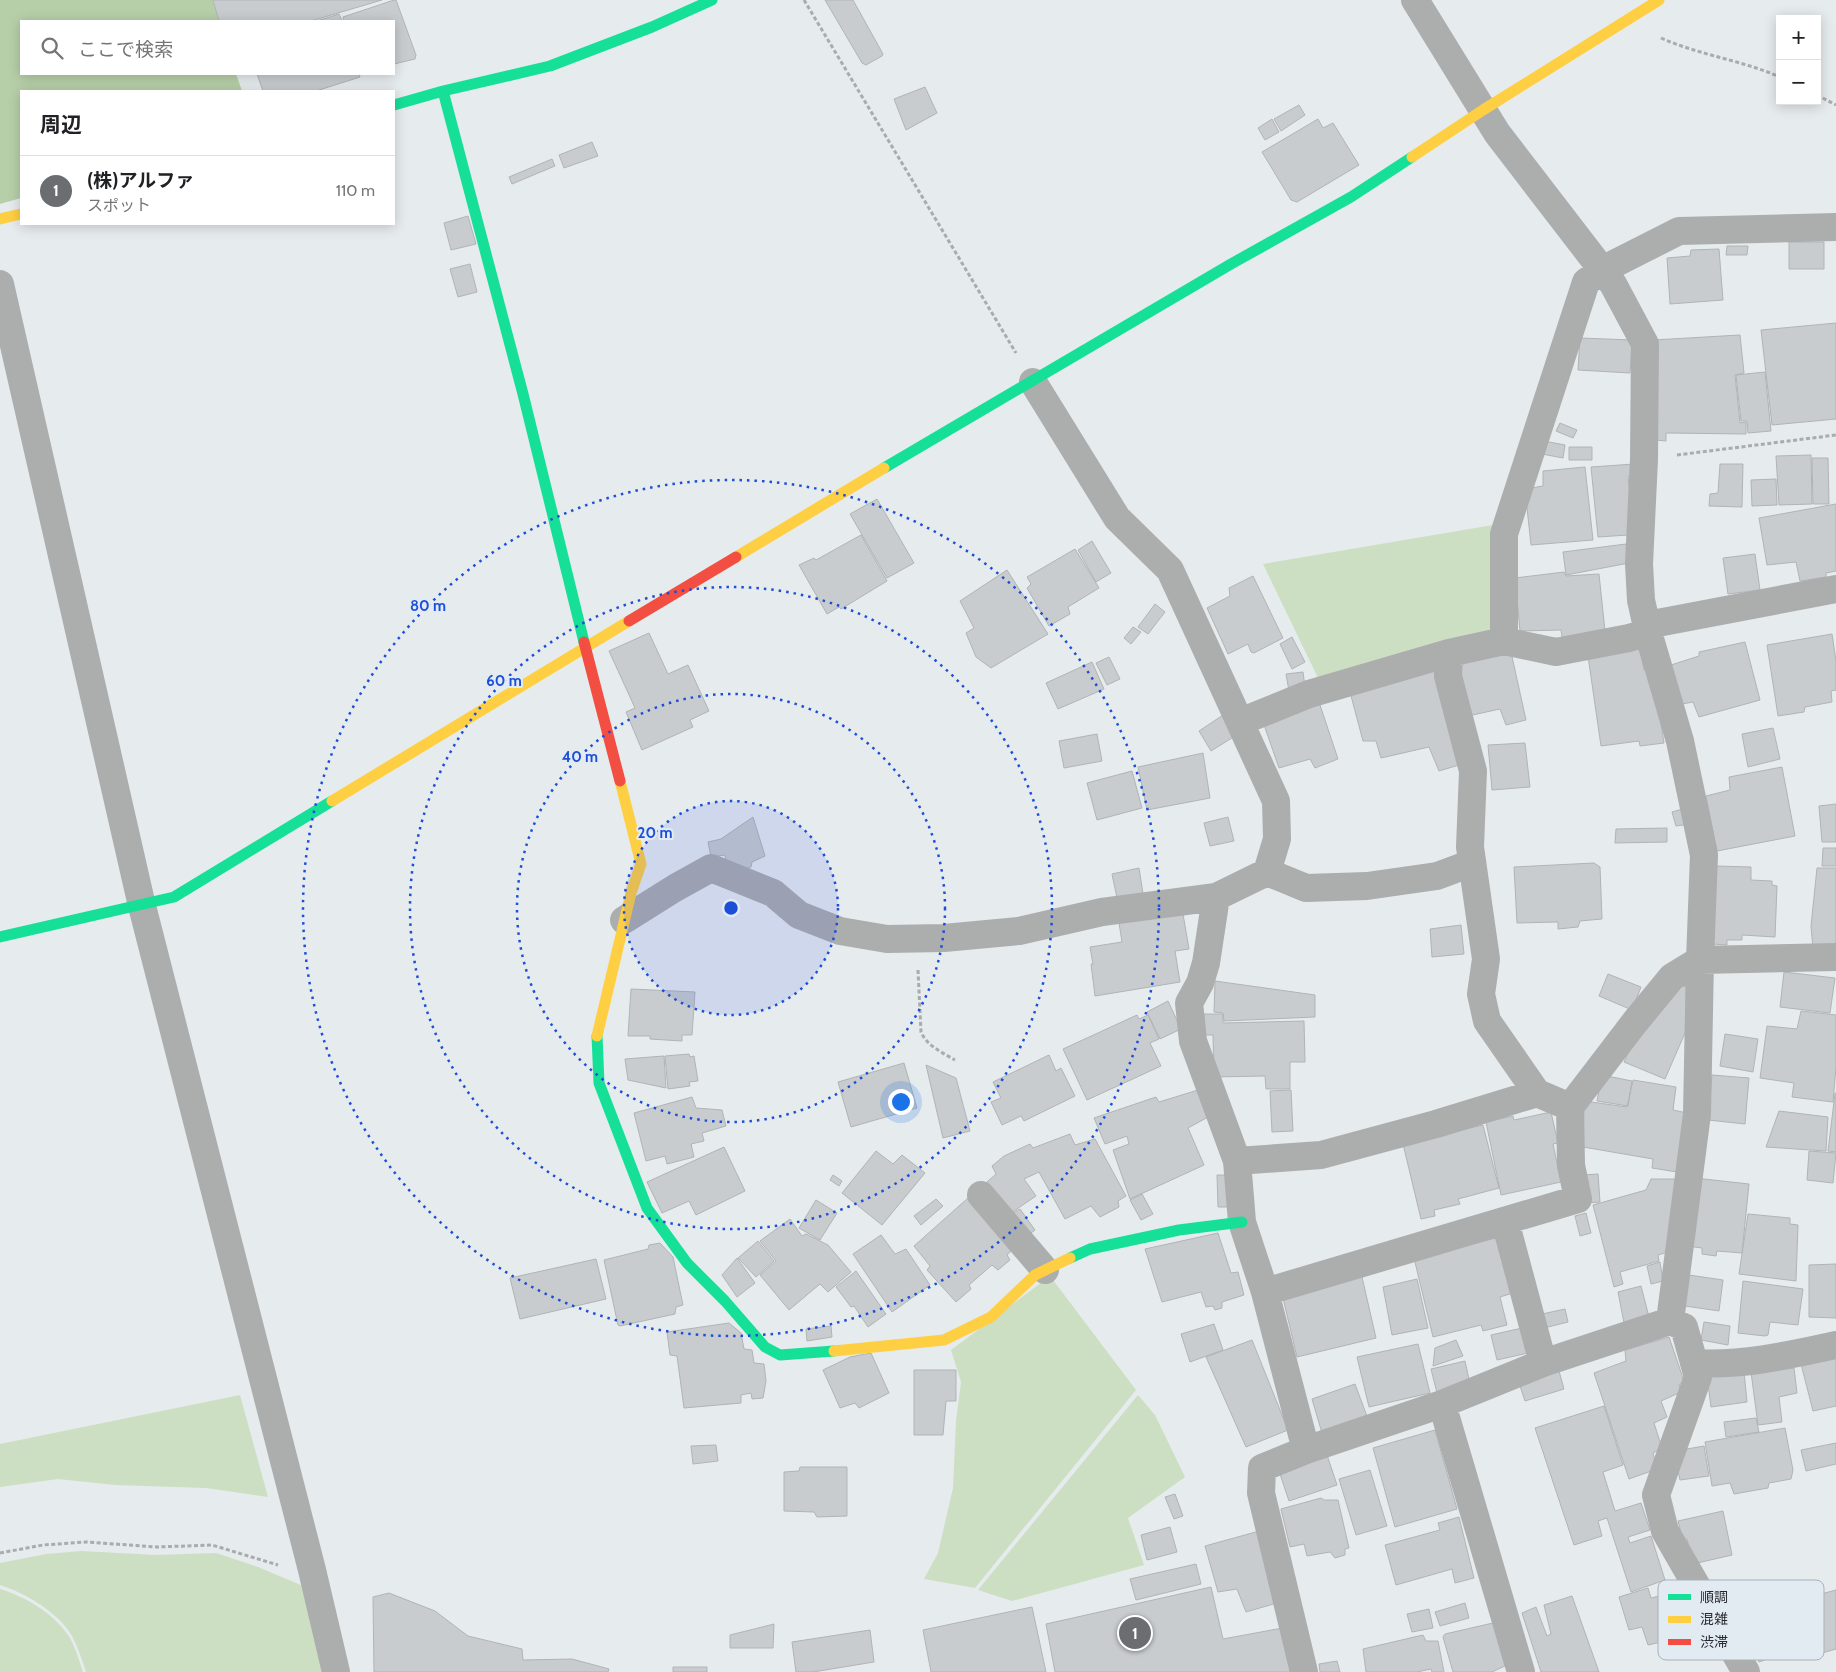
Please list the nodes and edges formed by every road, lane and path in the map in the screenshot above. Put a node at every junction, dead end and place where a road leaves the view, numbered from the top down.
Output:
1 (712, 0) edge
2 (804, 0) edge
3 (1415, 0) edge
4 (1659, 0) edge
5 (1627, 20) junction
6 (1776, 75) edge
7 (443, 91) junction
8 (1821, 97) edge
9 (395, 105) edge
10 (1836, 105) edge
11 (1483, 110) junction
12 (20, 214) edge
13 (0, 219) edge
14 (1836, 227) edge
15 (1602, 270) junction
16 (0, 284) edge
17 (1033, 382) junction
18 (1836, 435) edge
19 (1644, 459) junction
20 (1836, 589) edge
21 (1648, 628) junction
22 (1504, 641) junction
23 (586, 646) junction
24 (1449, 654) junction
25 (1240, 722) junction
26 (1472, 863) junction
27 (1267, 872) junction
28 (1216, 897) junction
29 (142, 906) junction
30 (624, 920) junction
31 (0, 937) edge
32 (917, 939) junction
33 (1836, 957) edge
34 (1700, 960) junction
35 (955, 1060) dead end
36 (1537, 1093) junction
37 (1570, 1107) junction
38 (1237, 1161) junction
39 (981, 1195) dead end
40 (1242, 1222) junction
41 (1505, 1222) junction
42 (1046, 1270) junction
43 (1265, 1292) junction
44 (1670, 1321) junction
45 (1836, 1345) edge
46 (1543, 1363) junction
47 (1694, 1363) junction
48 (1442, 1404) junction
49 (1306, 1450) junction
50 (0, 1554) edge
51 (312, 1570) junction
52 (1693, 1580) edge
53 (1739, 1660) edge
54 (336, 1672) edge
55 (1304, 1672) edge
56 (1521, 1672) edge
57 (1746, 1672) edge

1 - 7 street
2 - 17 path
3 - 11 street
4 - 5 street
5 - 6 path
5 - 11 street
7 - 9 street
7 - 23 street
8 - 10 path
11 - 15 street
11 - 17 street
12 - 13 street
14 - 15 street
15 - 19 street
15 - 22 street
16 - 29 street
17 - 23 street
17 - 25 street
18 - 19 path
19 - 21 street
20 - 21 street
21 - 22 street
21 - 34 street
22 - 24 street
23 - 29 street
23 - 30 street
24 - 25 street
24 - 26 street
25 - 27 street
26 - 27 street
26 - 36 street
27 - 28 street
28 - 32 street
28 - 38 street
29 - 31 street
29 - 51 street
30 - 32 street
30 - 42 street
32 - 35 path
33 - 34 street
34 - 37 street
34 - 44 street
36 - 37 street
36 - 38 street
37 - 41 street
38 - 40 street
39 - 42 street
40 - 42 street
40 - 43 street
41 - 43 street
41 - 46 street
43 - 49 street
44 - 46 street
44 - 47 street
45 - 47 street
46 - 48 street
47 - 52 street
48 - 49 street
48 - 56 street
49 - 55 street
50 - 51 path
51 - 54 street
53 - 57 street

